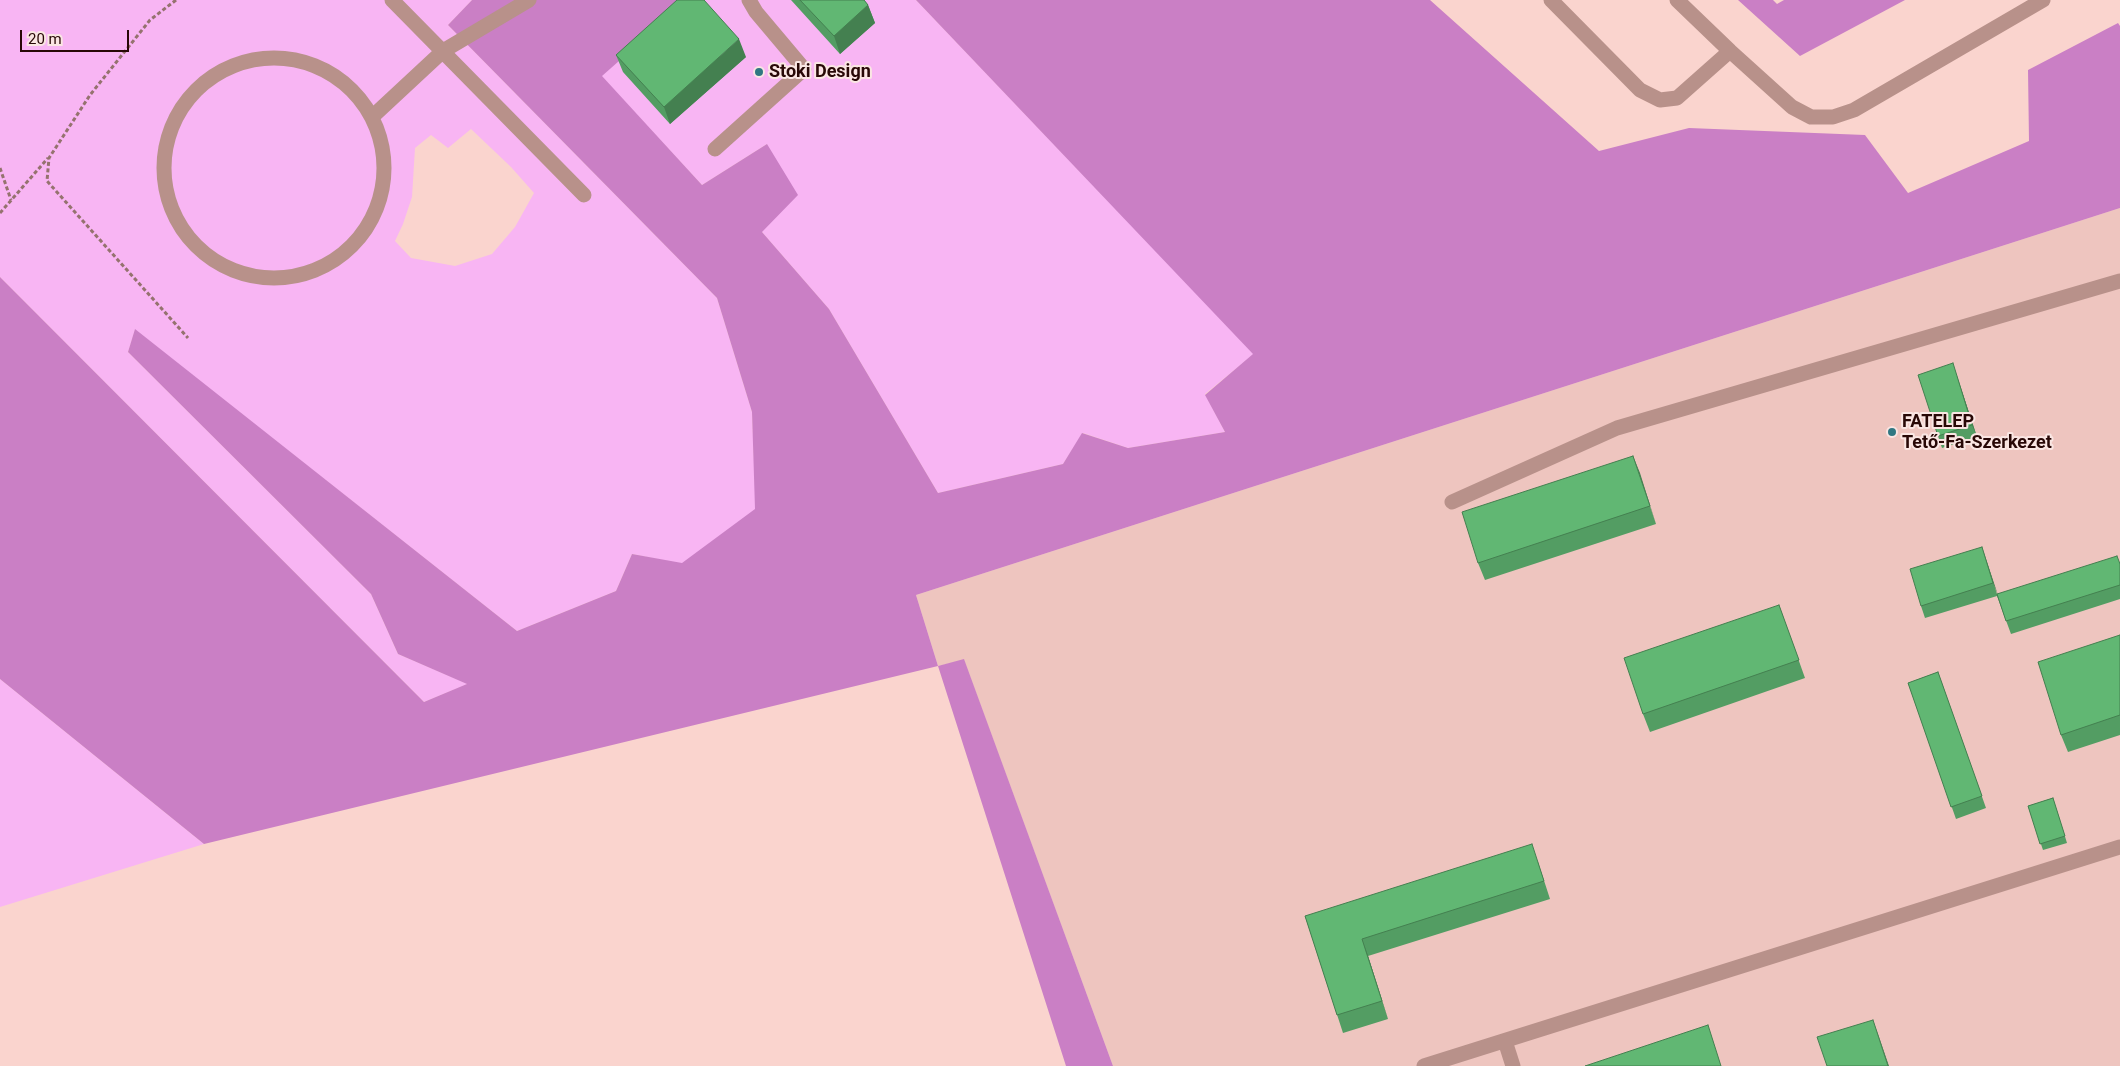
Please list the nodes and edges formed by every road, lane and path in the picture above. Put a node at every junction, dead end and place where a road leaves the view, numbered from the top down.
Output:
1 (176, 0) edge
2 (392, 0) edge
3 (529, 0) edge
4 (749, 0) edge
5 (1551, 0) edge
6 (1677, 0) edge
7 (2044, 0) edge
8 (443, 51) junction
9 (1730, 51) junction
10 (372, 117) junction
11 (715, 149) dead end
12 (49, 158) junction
13 (0, 168) edge
14 (584, 195) dead end
15 (11, 200) junction
16 (0, 213) edge
17 (2120, 281) edge
18 (188, 338) dead end
19 (1452, 502) dead end
20 (2120, 846) edge
21 (1505, 1041) junction
22 (1424, 1066) edge
23 (1513, 1066) edge

1 - 12 path
2 - 8 lane
3 - 8 lane
4 - 11 lane
5 - 9 lane
6 - 9 lane
7 - 9 lane
8 - 10 lane
8 - 14 lane
10 - 10 lane
12 - 15 path
12 - 18 path
13 - 15 path
15 - 16 path
17 - 19 lane
20 - 21 lane
21 - 22 lane
21 - 23 lane

